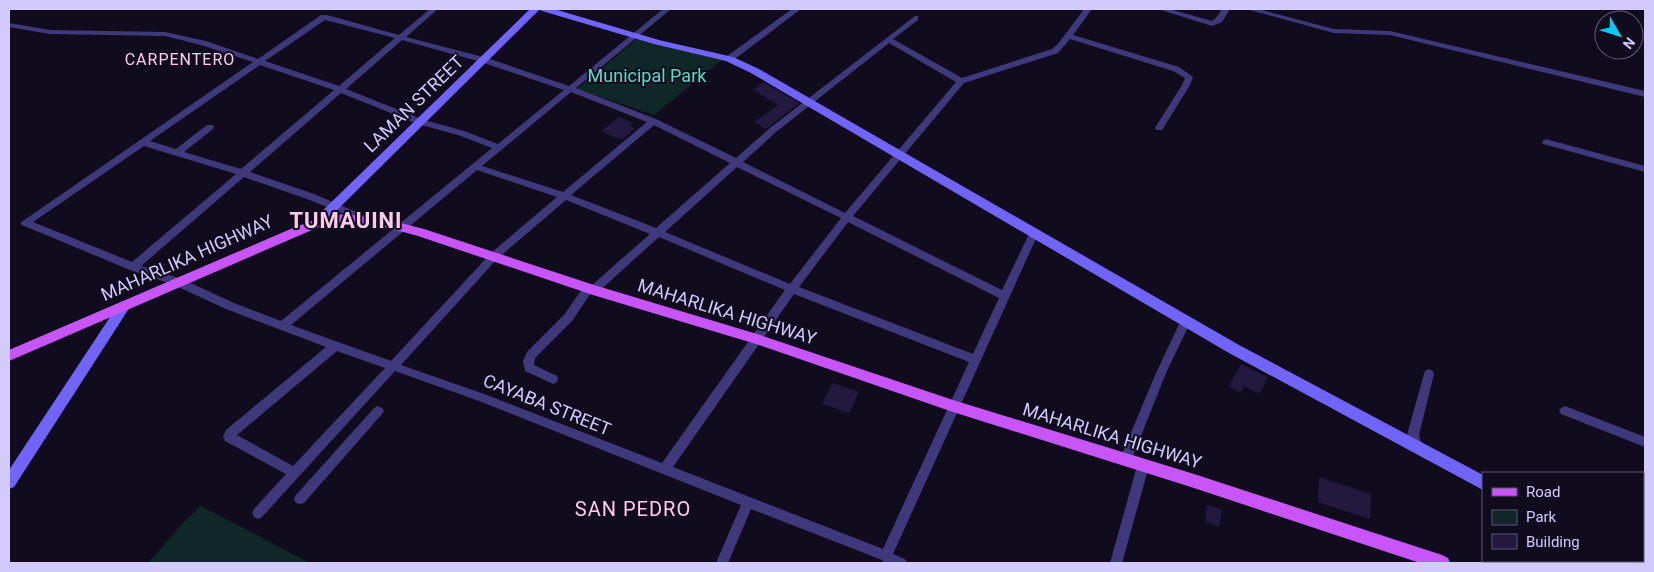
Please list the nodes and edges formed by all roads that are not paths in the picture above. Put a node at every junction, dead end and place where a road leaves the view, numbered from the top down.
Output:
1 (335, 9) edge
2 (434, 9) edge
3 (535, 9) edge
4 (545, 9) edge
5 (667, 9) edge
6 (797, 9) edge
7 (1088, 9) edge
8 (1162, 9) edge
9 (1226, 9) edge
10 (1250, 9) edge
11 (324, 17) junction
12 (915, 18) dead end
13 (9, 25) edge
14 (634, 35) junction
15 (1067, 36) junction
16 (399, 38) junction
17 (888, 39) junction
18 (728, 59) junction
19 (484, 60) junction
20 (260, 62) junction
21 (961, 81) junction
22 (339, 89) junction
23 (570, 89) junction
24 (1645, 94) edge
25 (809, 104) junction
26 (653, 121) junction
27 (422, 122) junction
28 (210, 127) dead end
29 (1159, 128) dead end
30 (142, 142) junction
31 (1546, 142) dead end
32 (498, 147) junction
33 (177, 153) junction
34 (898, 154) junction
35 (737, 163) junction
36 (476, 167) junction
37 (1645, 169) edge
38 (240, 174) junction
39 (564, 196) junction
40 (336, 206) junction
41 (846, 217) junction
42 (365, 219) junction
43 (317, 223) junction
44 (403, 227) junction
45 (658, 232) junction
46 (1033, 234) junction
47 (494, 256) junction
48 (133, 267) junction
49 (178, 282) junction
50 (591, 289) junction
51 (792, 289) junction
52 (1005, 296) junction
53 (124, 306) junction
54 (1186, 321) junction
55 (283, 326) junction
56 (757, 340) junction
57 (335, 346) junction
58 (9, 356) edge
59 (976, 360) junction
60 (392, 366) junction
61 (1429, 374) dead end
62 (553, 379) dead end
63 (953, 406) junction
64 (378, 411) dead end
65 (1565, 412) dead end
66 (1645, 442) edge
67 (1416, 446) junction
68 (1126, 461) junction
69 (305, 463) junction
70 (1143, 466) junction
71 (664, 470) junction
72 (322, 472) junction
73 (295, 473) junction
74 (9, 482) edge
75 (1482, 482) edge
76 (300, 499) dead end
77 (748, 502) junction
78 (258, 513) dead end
79 (892, 561) edge
80 (722, 563) edge
81 (1116, 563) edge
82 (1442, 563) edge

1 - 11 street
2 - 16 street
3 - 19 street, LAMAN STREET
4 - 14 street
5 - 14 street
6 - 18 street
7 - 15 street
8 - 9 street
10 - 24 street
11 - 16 street
11 - 20 street
12 - 17 street
13 - 20 street
14 - 18 street
14 - 23 street
15 - 21 street
15 - 29 street
16 - 19 street
16 - 22 street
17 - 21 street
17 - 25 street
18 - 25 street
19 - 23 street
19 - 27 street, LAMAN STREET
20 - 22 street
20 - 30 street
21 - 34 street
22 - 27 street
22 - 38 street
23 - 26 street
23 - 32 street
25 - 34 street
25 - 35 street
26 - 35 street
26 - 39 street
27 - 32 street
27 - 40 street, LAMAN STREET
28 - 33 street
30 - 33 street
30 - 48 street, CAYABA STREET
31 - 37 street
32 - 36 street
33 - 38 street
34 - 41 street
34 - 46 street
35 - 41 street
35 - 45 street
36 - 39 street
36 - 44 street
38 - 40 street
38 - 48 street
39 - 45 street
39 - 47 street
40 - 42 street
40 - 43 street, LAMAN STREET
41 - 51 street
41 - 52 street
42 - 43 main road, MAHARLIKA HIGHWAY
42 - 44 main road, MAHARLIKA HIGHWAY
43 - 49 main road, MAHARLIKA HIGHWAY
44 - 47 main road, MAHARLIKA HIGHWAY
44 - 55 street
45 - 50 street
45 - 51 street
46 - 52 street
46 - 54 street
47 - 50 main road, MAHARLIKA HIGHWAY
47 - 60 street
48 - 49 street, CAYABA STREET
49 - 53 main road, MAHARLIKA HIGHWAY
49 - 55 street, CAYABA STREET
50 - 56 main road, MAHARLIKA HIGHWAY
50 - 62 street
51 - 56 street
51 - 59 street
52 - 59 street
53 - 58 main road, MAHARLIKA HIGHWAY
53 - 74 street
54 - 67 street
54 - 68 street
55 - 57 street, CAYABA STREET
56 - 63 main road, MAHARLIKA HIGHWAY
56 - 71 street
57 - 60 street, CAYABA STREET
57 - 73 street
59 - 63 street
60 - 69 street
60 - 71 street, CAYABA STREET
61 - 67 street
63 - 68 main road, MAHARLIKA HIGHWAY
63 - 79 street
64 - 72 street
65 - 66 street
67 - 75 street
68 - 70 main road, MAHARLIKA HIGHWAY
69 - 72 street
69 - 73 street
70 - 81 street
70 - 82 main road, MAHARLIKA HIGHWAY
71 - 77 street, CAYABA STREET
72 - 76 street
73 - 78 street
77 - 79 street, CAYABA STREET
77 - 80 street

